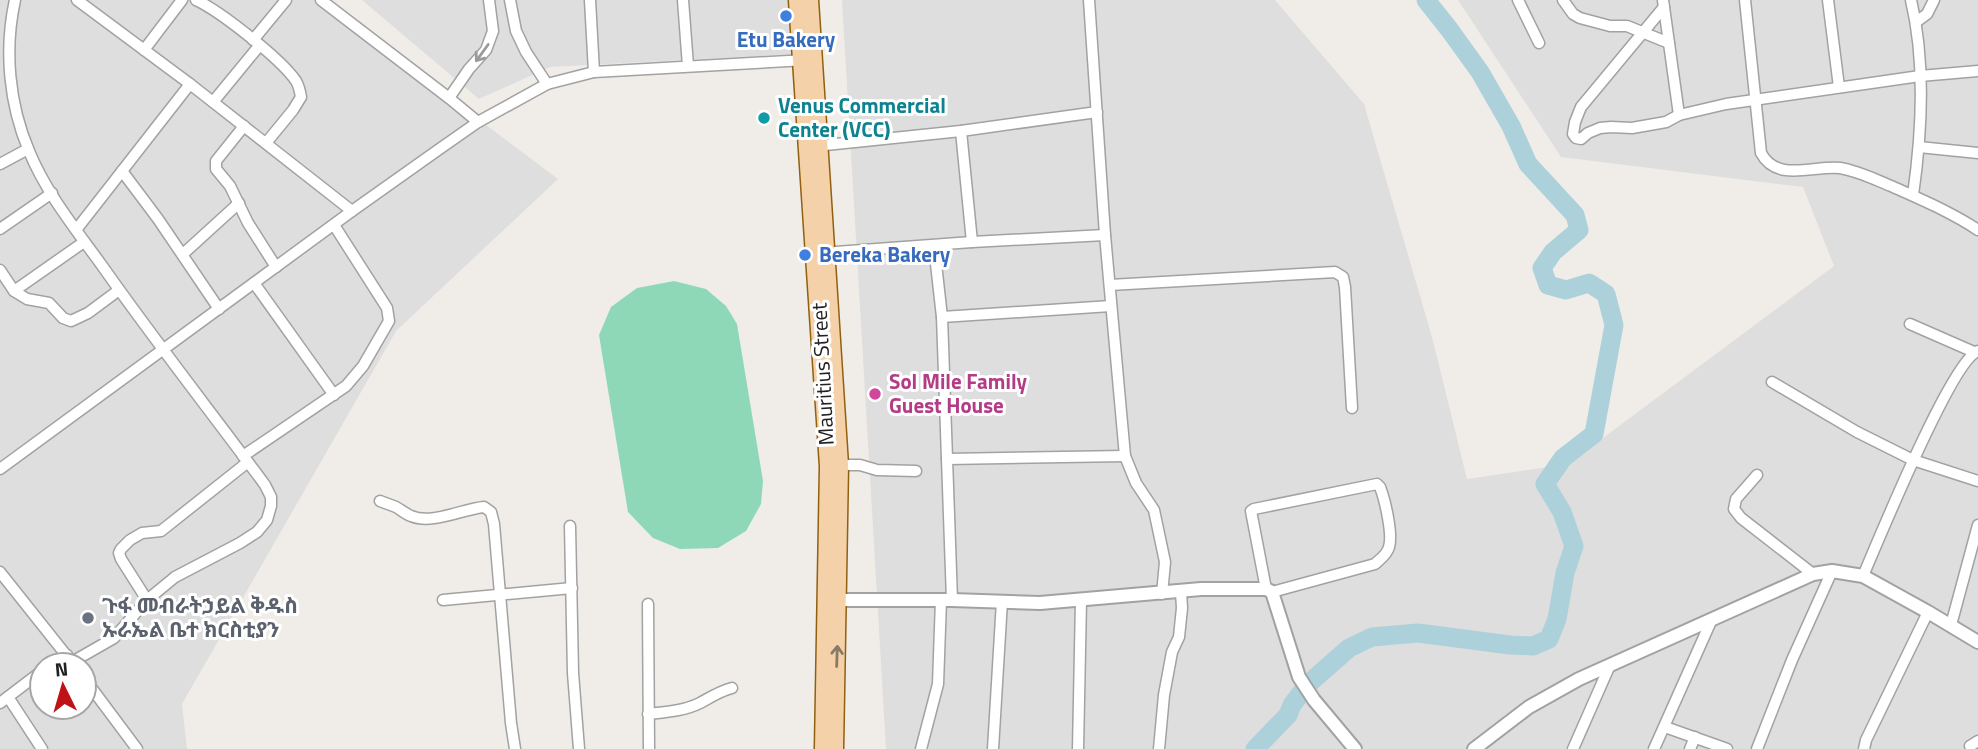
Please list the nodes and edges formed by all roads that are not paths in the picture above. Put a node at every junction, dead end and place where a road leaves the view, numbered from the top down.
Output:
1 (15, 0) edge
2 (76, 0) edge
3 (182, 0) edge
4 (196, 0) edge
5 (286, 0) edge
6 (321, 0) edge
7 (489, 0) edge
8 (510, 0) edge
9 (590, 0) edge
10 (683, 0) edge
11 (798, 0) edge
12 (810, 0) edge
13 (1089, 0) edge
14 (1518, 0) edge
15 (1563, 0) edge
16 (1745, 0) edge
17 (1828, 0) edge
18 (1911, 0) edge
19 (1934, 0) edge
20 (1664, 4) edge
21 (0, 9) edge
22 (12, 17) junction
23 (1916, 22) junction
24 (1643, 32) junction
25 (256, 43) junction
26 (1539, 43) dead end
27 (1669, 43) junction
28 (144, 50) junction
29 (808, 60) junction
30 (688, 66) junction
31 (1978, 71) edge
32 (594, 72) junction
33 (1920, 76) junction
34 (190, 84) junction
35 (547, 84) junction
36 (1839, 87) junction
37 (11, 92) junction
38 (449, 98) junction
39 (1756, 99) junction
40 (0, 100) edge
41 (213, 102) junction
42 (1097, 112) junction
43 (1679, 115) junction
44 (478, 122) junction
45 (244, 126) junction
46 (961, 131) junction
47 (266, 143) junction
48 (814, 146) junction
49 (1919, 147) junction
50 (28, 149) junction
51 (1978, 153) edge
52 (0, 164) edge
53 (122, 171) junction
54 (52, 193) junction
55 (1913, 195) junction
56 (239, 203) junction
57 (352, 211) junction
58 (334, 225) junction
59 (0, 229) edge
60 (76, 230) junction
61 (1978, 230) edge
62 (1105, 235) junction
63 (85, 242) junction
64 (972, 242) junction
65 (934, 246) junction
66 (821, 253) junction
67 (183, 254) junction
68 (276, 267) junction
69 (0, 270) edge
70 (254, 283) junction
71 (1110, 285) junction
72 (119, 290) junction
73 (14, 291) junction
74 (1111, 306) junction
75 (219, 309) junction
76 (942, 317) junction
77 (1910, 324) dead end
78 (163, 350) junction
79 (1976, 351) edge
80 (1772, 382) dead end
81 (334, 395) junction
82 (1352, 408) dead end
83 (1125, 456) junction
84 (245, 459) junction
85 (947, 459) junction
86 (1913, 460) junction
87 (834, 466) junction
88 (0, 469) edge
89 (916, 471) dead end
90 (1757, 475) dead end
91 (1978, 481) edge
92 (380, 501) dead end
93 (1978, 525) edge
94 (570, 526) dead end
95 (1832, 571) junction
96 (0, 572) edge
97 (1813, 574) junction
98 (1863, 576) junction
99 (572, 588) junction
100 (1269, 591) junction
101 (1181, 592) junction
102 (500, 594) junction
103 (1163, 594) junction
104 (147, 600) junction
105 (443, 600) dead end
106 (832, 600) junction
107 (947, 600) junction
108 (1081, 600) junction
109 (1002, 601) junction
110 (648, 604) dead end
111 (1928, 611) junction
112 (1712, 619) junction
113 (1951, 625) junction
114 (1978, 642) edge
115 (63, 651) edge
116 (90, 651) edge
117 (1610, 665) junction
118 (28, 682) edge
119 (732, 688) dead end
120 (98, 697) edge
121 (4, 700) edge
122 (648, 714) junction
123 (1665, 727) junction
124 (1695, 737) junction
125 (42, 749) edge
126 (137, 749) edge
127 (515, 749) edge
128 (579, 749) edge
129 (649, 749) edge
130 (823, 749) edge
131 (835, 749) edge
132 (921, 749) edge
133 (993, 749) edge
134 (1078, 749) edge
135 (1159, 749) edge
136 (1354, 749) edge
137 (1474, 749) edge
138 (1573, 749) edge
139 (1654, 749) edge
140 (1690, 749) edge
141 (1727, 749) edge
142 (1757, 749) edge
143 (1864, 749) edge

1 - 22 street
2 - 28 street
3 - 28 street
4 - 25 street
5 - 25 street
6 - 38 street
7 -> 38 street
8 - 35 street
9 - 32 street
10 - 30 street
11 - 29 main road, Mauritius Street
12 - 29 main road, Mauritius Street
13 - 42 street
14 - 26 street
15 - 24 street
16 - 39 street
17 - 36 street
18 - 23 street
19 - 23 street
20 - 24 street
20 - 27 street
21 - 22 street
22 - 37 street
23 - 33 street
24 - 27 street
24 - 43 street
25 - 41 street
25 - 47 street
27 - 43 street
28 - 34 street
29 - 30 street
29 - 48 main road, Mauritius Street
30 - 32 street
31 - 33 street
32 - 35 street
33 - 36 street
33 - 49 street
34 - 41 street
34 - 53 street
35 - 44 street
36 - 39 street
37 - 40 street
37 - 50 street
38 - 44 street
39 - 43 street
39 - 55 street
41 - 45 street
42 - 46 street
42 - 62 street
44 - 57 street
45 - 47 street
45 - 56 street
46 - 48 street
46 - 64 street
47 - 57 street
48 - 66 main road, Mauritius Street
49 - 51 street
49 - 55 street
50 - 52 street
50 - 54 street
53 - 60 street
53 - 67 street
54 - 59 street
54 - 60 street
55 - 61 street
56 - 67 street
56 - 68 street
57 - 58 street
58 - 68 street
58 - 81 street
60 - 63 street
62 - 64 street
62 - 71 street
63 - 72 street
63 - 73 street
64 - 65 street
65 - 66 street
65 - 76 street
66 - 87 main road, Mauritius Street
67 - 75 street
68 - 70 street
69 - 73 street
70 - 75 street
70 - 81 street
71 - 74 street
71 - 82 street
72 - 73 street
72 - 78 street
74 - 76 street
74 - 83 street
75 - 78 street
76 - 85 street
77 - 79 street
78 - 84 street
78 - 88 street
79 - 86 street
80 - 86 street
81 - 84 street
83 - 85 street
83 - 103 street
84 - 104 street
84 - 104 street
85 - 107 street
86 - 91 street
86 - 98 street
87 - 89 street
87 - 106 main road, Mauritius Street
90 - 97 street
92 - 102 street
93 - 113 street
94 - 99 street
95 - 97 street
95 - 98 street
95 - 142 street
96 - 115 street
97 - 112 street
98 - 111 street
99 - 102 street
99 - 128 street
100 - 100 street
100 - 101 street
100 - 136 street
101 - 103 street
101 - 135 street
102 - 105 street
102 - 127 street
103 - 108 street
104 - 116 street
106 - 107 street
106 - 130 main road, Mauritius Street
131 -> 106 main road, Mauritius Street
107 - 109 street
107 - 132 street
108 - 109 street
108 - 134 street
109 - 133 street
110 - 122 street
111 - 113 street
111 - 143 street
112 - 117 street
112 - 123 street
113 - 114 street
117 - 137 street
117 - 138 street
118 - 121 street
119 - 122 street
120 - 126 street
121 - 125 street
122 - 129 street
123 - 124 street
123 - 139 street
124 - 140 street
124 - 141 street

